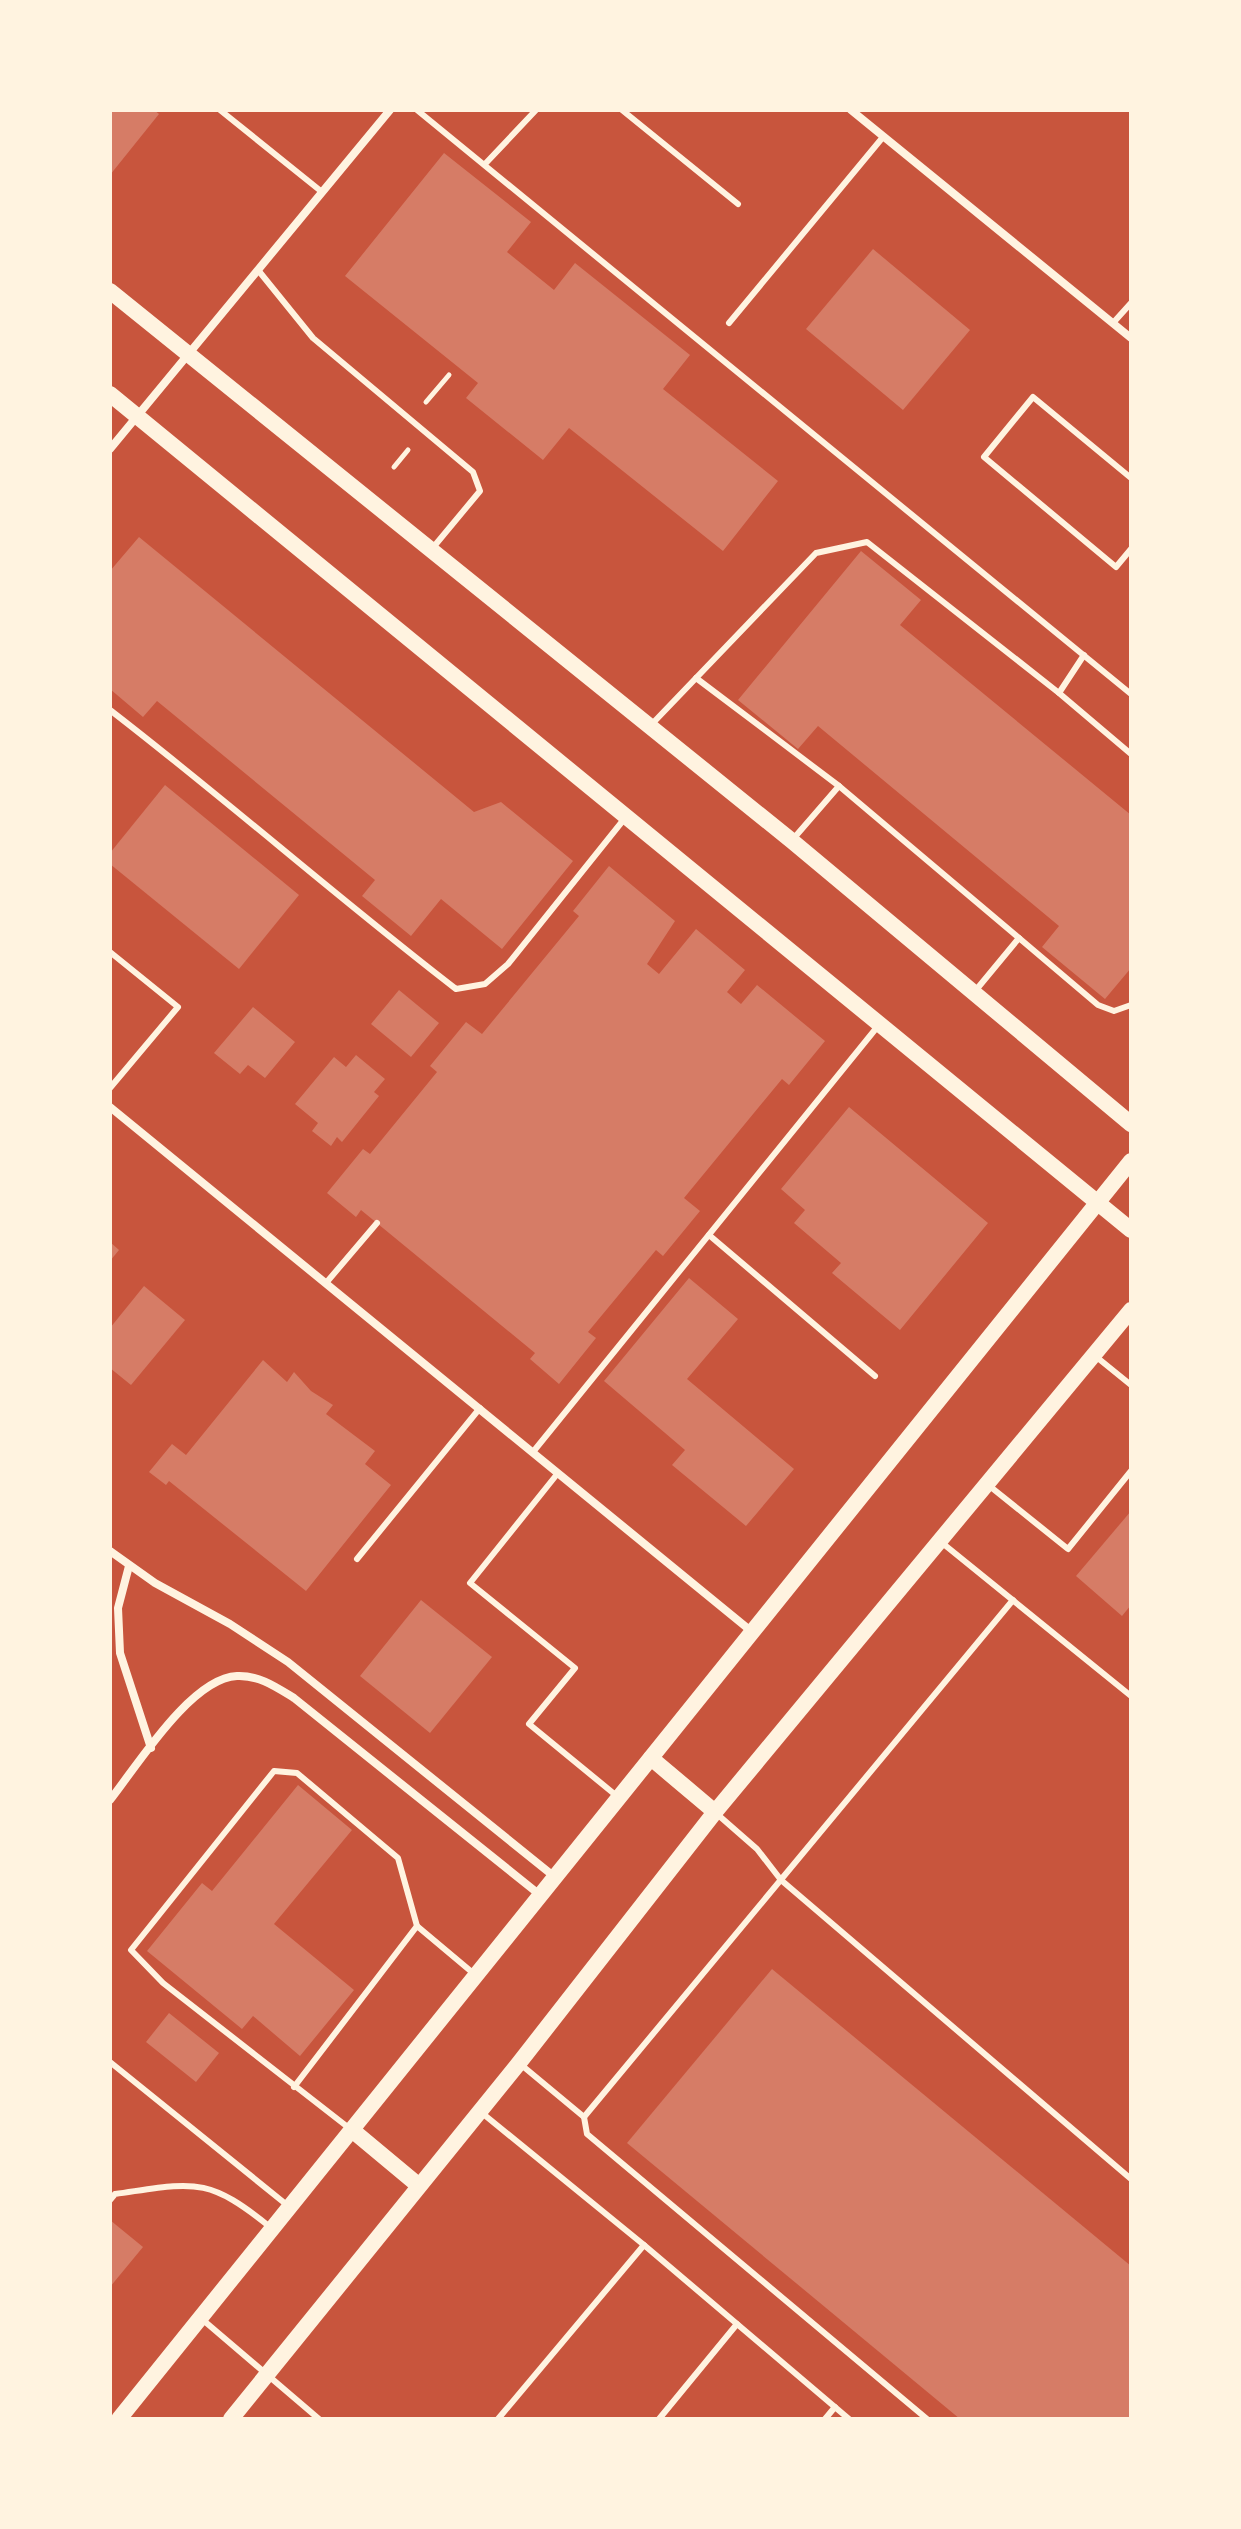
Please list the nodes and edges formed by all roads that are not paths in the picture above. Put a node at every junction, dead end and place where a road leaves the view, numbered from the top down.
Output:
1 (220, 110) edge
2 (390, 110) edge
3 (417, 110) edge
4 (536, 110) edge
5 (622, 110) edge
6 (851, 110) edge
7 (883, 137) junction
8 (485, 164) junction
9 (322, 192) junction
10 (738, 204) dead end
11 (258, 270) junction
12 (110, 291) edge
13 (1131, 303) edge
14 (729, 323) dead end
15 (1113, 323) junction
16 (1131, 338) edge
17 (188, 354) junction
18 (110, 394) edge
19 (137, 416) junction
20 (110, 449) edge
21 (1131, 478) edge
22 (1131, 549) edge
23 (431, 550) junction
24 (1084, 655) junction
25 (696, 678) junction
26 (1059, 693) junction
27 (1131, 694) edge
28 (110, 710) edge
29 (650, 726) junction
30 (1131, 754) edge
31 (839, 786) junction
32 (627, 815) junction
33 (792, 841) junction
34 (1019, 938) junction
35 (110, 952) edge
36 (973, 993) junction
37 (1131, 1005) edge
38 (881, 1024) junction
39 (110, 1088) edge
40 (110, 1107) edge
41 (1131, 1124) edge
42 (1131, 1161) edge
43 (1099, 1201) junction
44 (377, 1223) dead end
45 (1131, 1230) edge
46 (709, 1235) junction
47 (326, 1283) junction
48 (1131, 1310) edge
49 (1093, 1354) junction
50 (875, 1376) dead end
51 (1131, 1385) edge
52 (480, 1408) junction
53 (533, 1452) junction
54 (1131, 1471) edge
55 (558, 1473) junction
56 (985, 1482) junction
57 (939, 1539) junction
58 (110, 1551) edge
59 (357, 1559) dead end
60 (129, 1566) junction
61 (1013, 1600) junction
62 (751, 1631) junction
63 (1131, 1696) edge
64 (151, 1748) junction
65 (651, 1758) junction
66 (620, 1798) junction
67 (110, 1800) edge
68 (715, 1812) junction
69 (557, 1879) junction
70 (781, 1880) junction
71 (542, 1896) junction
72 (417, 1926) junction
73 (477, 1976) junction
74 (110, 2062) edge
75 (519, 2063) junction
76 (294, 2087) junction
77 (479, 2110) junction
78 (584, 2117) junction
79 (352, 2130) junction
80 (1131, 2179) edge
81 (418, 2185) junction
82 (110, 2200) edge
83 (290, 2208) junction
84 (272, 2229) junction
85 (644, 2245) junction
86 (200, 2318) junction
87 (737, 2324) junction
88 (267, 2375) junction
89 (835, 2407) junction
90 (119, 2419) edge
91 (231, 2419) edge
92 (319, 2419) edge
93 (498, 2419) edge
94 (659, 2419) edge
95 (825, 2419) edge
96 (849, 2419) edge
97 (927, 2419) edge

1 - 9 lane
2 - 9 street
3 - 8 lane
4 - 8 lane
5 - 10 lane
6 - 7 street
7 - 14 lane
7 - 15 street
8 - 24 lane
9 - 11 street
11 - 17 street
11 - 23 lane
12 - 17 main road
13 - 15 lane
15 - 16 street
17 - 19 street
17 - 23 main road
18 - 19 main road
19 - 20 street
19 - 32 main road
21 - 22 lane
23 - 29 main road
24 - 26 lane
24 - 27 lane
25 - 26 lane
25 - 29 lane
25 - 31 lane
26 - 30 lane
28 - 32 lane
29 - 33 main road
31 - 33 lane
31 - 34 lane
32 - 38 main road
33 - 36 main road
34 - 36 lane
34 - 37 lane
35 - 39 lane
36 - 41 main road
38 - 43 main road
38 - 46 lane
40 - 47 street
42 - 43 main road
43 - 45 main road
43 - 62 main road
44 - 47 lane
46 - 50 lane
46 - 53 lane
47 - 52 street
48 - 49 main road
49 - 51 lane
49 - 56 main road
52 - 53 street
52 - 59 lane
53 - 55 street
54 - 56 lane
55 - 62 street
55 - 66 lane
56 - 57 main road
57 - 61 lane
57 - 68 main road
58 - 60 street
60 - 64 street
60 - 69 street
61 - 63 lane
61 - 70 lane
62 - 65 main road
64 - 67 street
64 - 71 street
65 - 66 main road
65 - 68 main road
66 - 69 main road
68 - 70 lane
68 - 75 main road
69 - 71 main road
70 - 78 lane
70 - 80 lane
71 - 73 main road
72 - 73 lane
72 - 76 lane
72 - 76 lane
73 - 79 main road
74 - 83 lane
75 - 77 main road
75 - 78 lane
76 - 79 lane
77 - 81 main road
77 - 85 lane
78 - 97 lane
79 - 81 main road
79 - 83 main road
81 - 88 main road
82 - 84 lane
83 - 84 main road
84 - 86 main road
85 - 87 lane
85 - 93 lane
86 - 88 lane
86 - 90 main road
87 - 89 lane
87 - 94 lane
88 - 91 main road
88 - 92 lane
89 - 95 lane
89 - 96 lane

